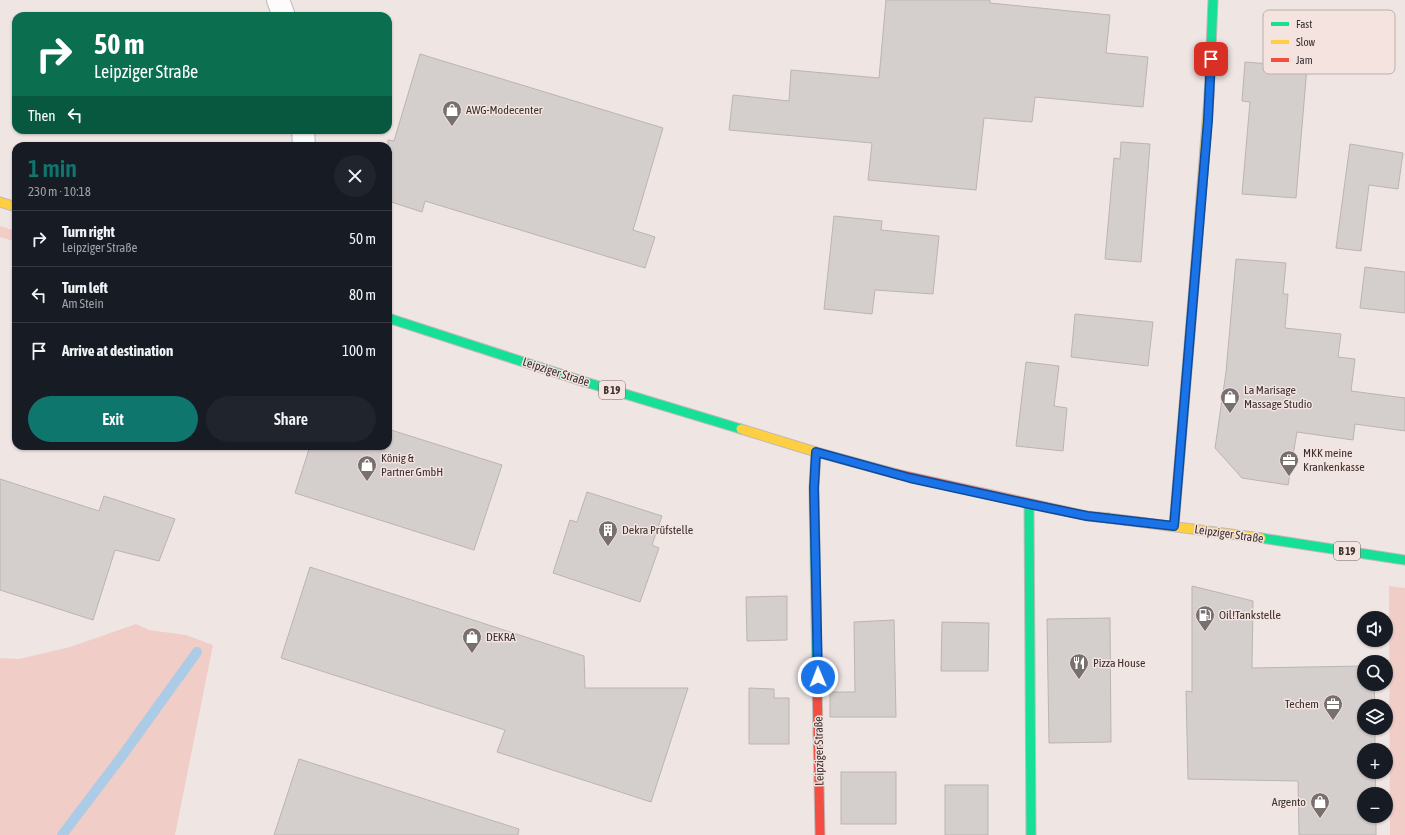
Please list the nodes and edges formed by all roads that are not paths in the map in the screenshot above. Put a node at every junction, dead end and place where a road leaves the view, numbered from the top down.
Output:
1 (278, 0) edge
2 (1213, 0) edge
3 (282, 12) edge
4 (0, 202) edge
5 (12, 206) edge
6 (392, 319) edge
7 (816, 452) junction
8 (1029, 504) junction
9 (1174, 526) junction
10 (1405, 560) edge
11 (820, 835) edge
12 (1031, 835) edge

1 - 3 street
2 - 9 street
4 - 5 street
6 - 7 street, Leipziger Straße / B 19
7 - 8 street, Leipziger Straße / B 19
7 - 11 street, Leipziger Straße
8 - 9 street, Leipziger Straße / B 19
8 - 12 street
9 - 10 street, Leipziger Straße / B 19

